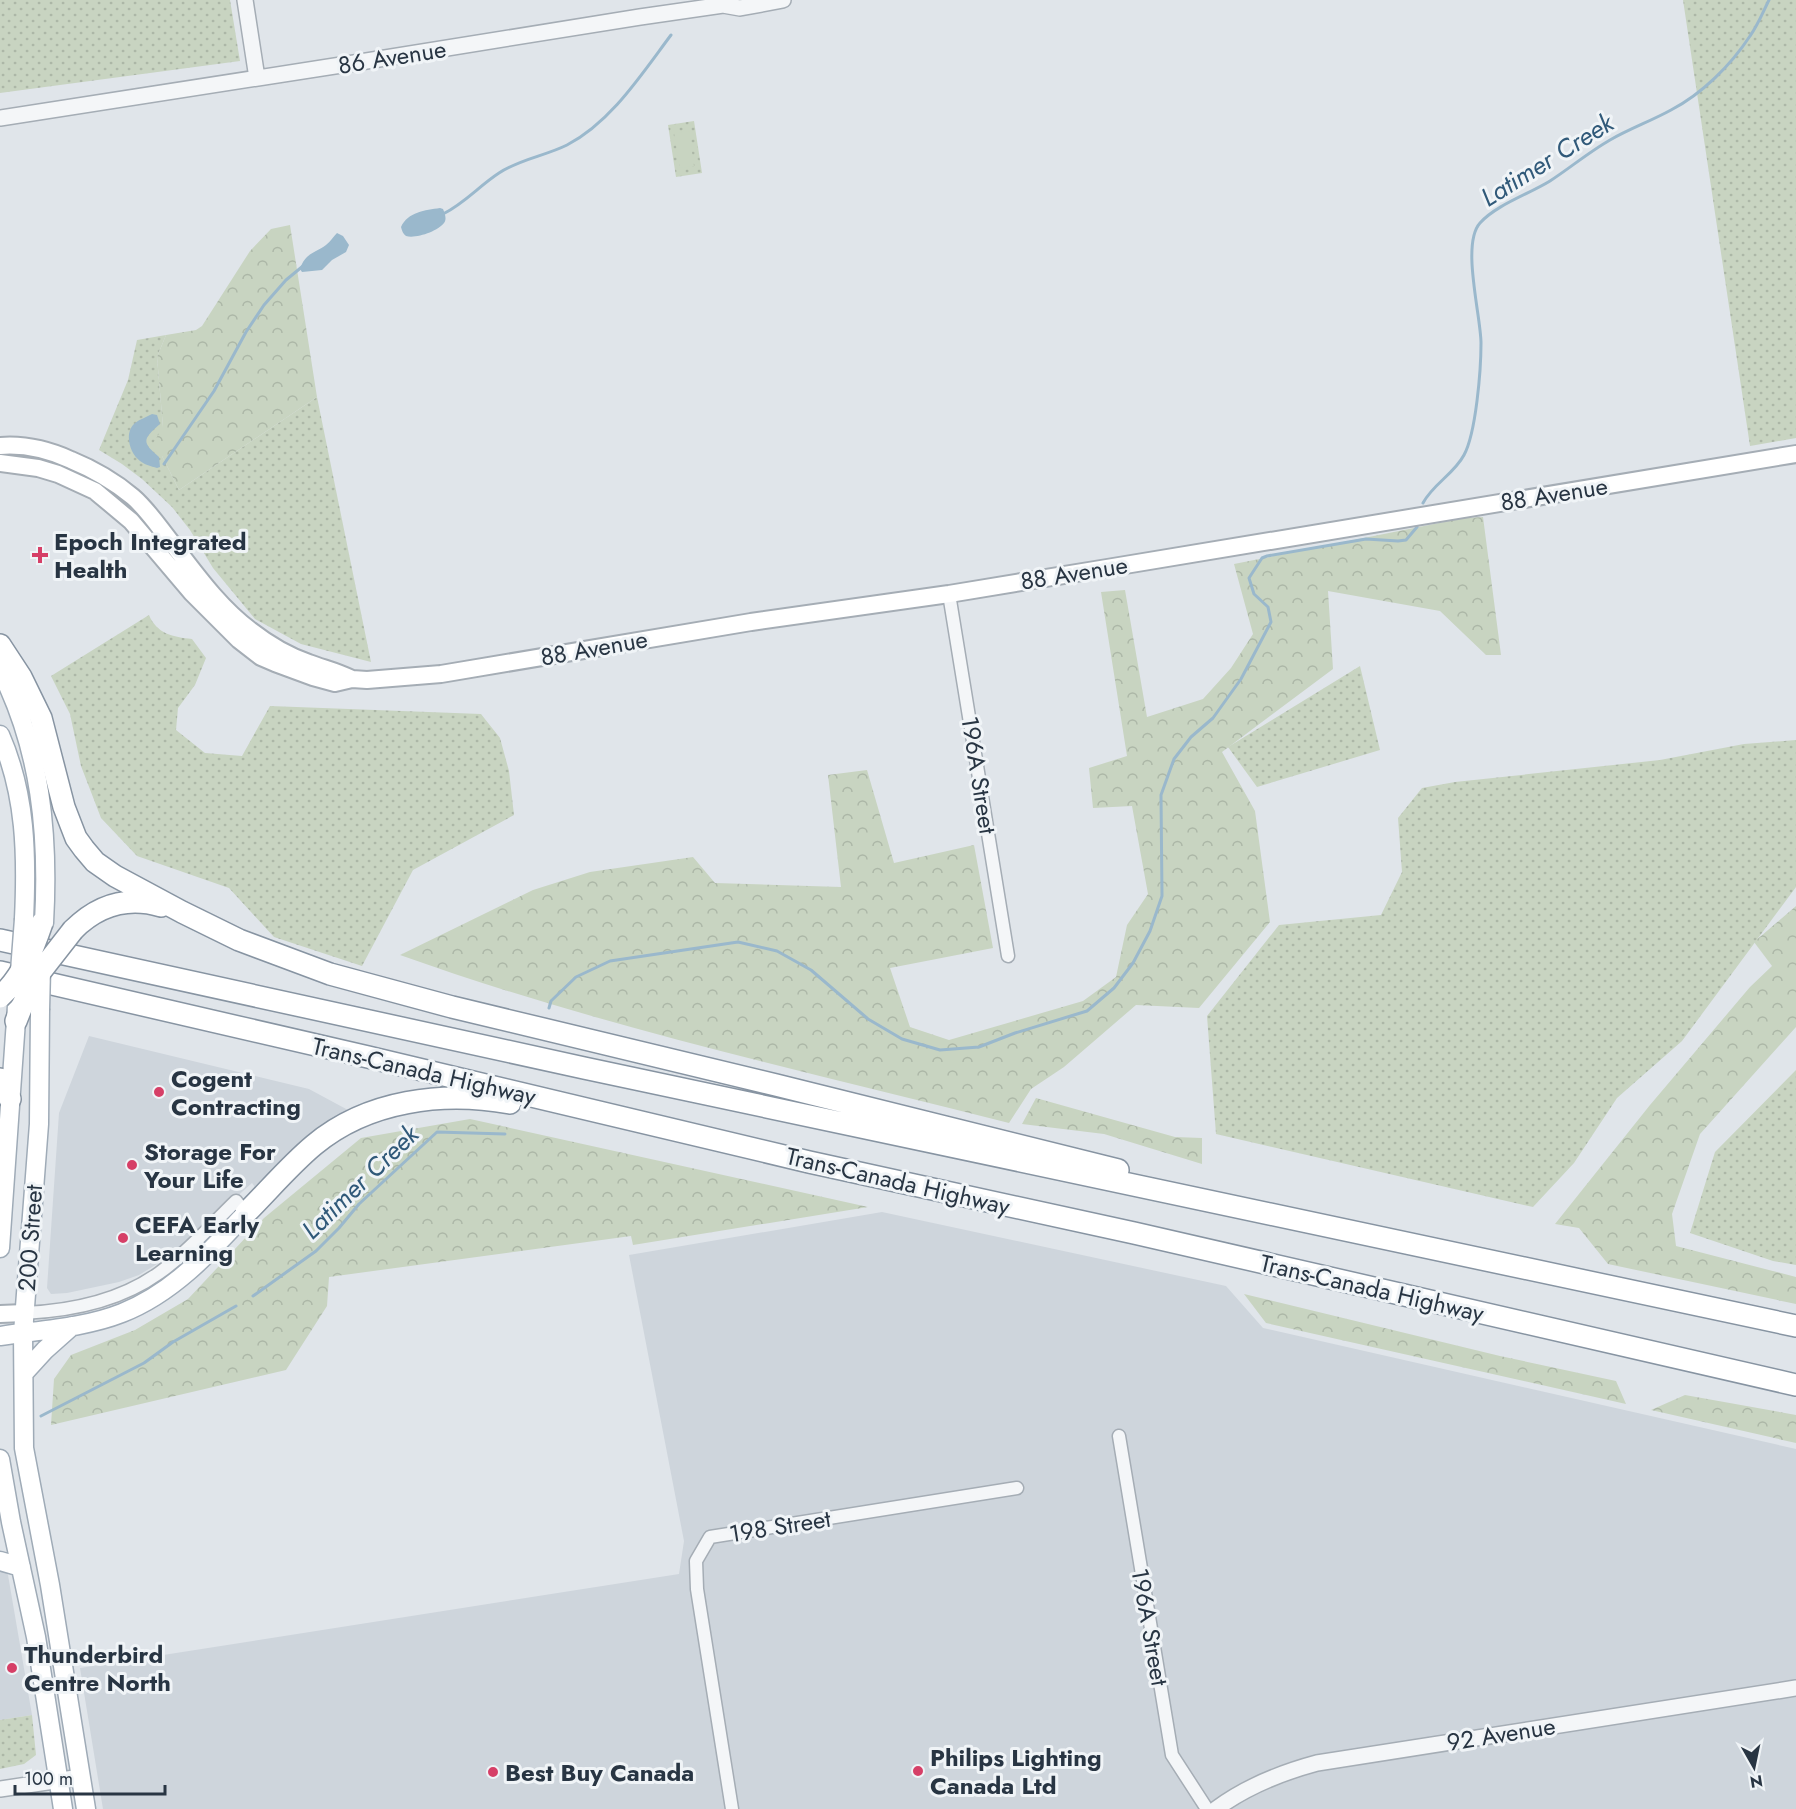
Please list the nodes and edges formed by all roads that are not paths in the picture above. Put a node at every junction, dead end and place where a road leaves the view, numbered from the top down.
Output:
1 (245, 0) edge
2 (783, 0) edge
3 (257, 78) junction
4 (0, 118) edge
5 (0, 446) edge
6 (1796, 454) edge
7 (0, 463) edge
8 (949, 594) junction
9 (0, 645) edge
10 (0, 669) edge
11 (352, 679) junction
12 (0, 687) edge
13 (17, 707) junction
14 (0, 735) edge
15 (182, 912) junction
16 (39, 918) junction
17 (0, 940) edge
18 (1008, 956) dead end
19 (41, 971) junction
20 (10, 973) edge
21 (19, 1008) edge
22 (0, 1079) edge
23 (10, 1099) junction
24 (701, 1137) junction
25 (241, 1207) junction
26 (1266, 1212) junction
27 (0, 1248) edge
28 (24, 1313) junction
29 (0, 1314) edge
30 (74, 1325) junction
31 (1796, 1326) edge
32 (23, 1333) junction
33 (0, 1336) edge
34 (24, 1373) junction
35 (1796, 1385) edge
36 (1119, 1436) dead end
37 (0, 1459) edge
38 (1017, 1488) dead end
39 (11, 1522) junction
40 (0, 1539) edge
41 (0, 1561) edge
42 (21, 1567) junction
43 (1796, 1688) edge
44 (81, 1777) junction
45 (59, 1780) junction
46 (0, 1789) edge
47 (63, 1809) edge
48 (86, 1809) edge
49 (732, 1809) edge
50 (1207, 1809) edge
51 (1216, 1809) edge

1 - 3 street
2 - 3 street, 86 Avenue
3 - 4 street, 86 Avenue
5 - 11 main road
6 - 8 main road, 88 Avenue
7 - 11 main road, 88 Avenue
8 - 11 main road, 88 Avenue
8 - 18 street, 196A Street
9 - 15 highway
10 - 13 main road
12 - 13 main road
13 - 16 main road
14 - 16 main road
15 - 19 highway, bridge
15 - 26 highway
16 - 19 main road, bridge
16 - 20 highway, bridge
17 - 26 highway, Trans-Canada Highway
19 - 21 highway, bridge
20 - 21 highway, bridge
20 - 24 highway, Trans-Canada Highway
21 - 23 main road, 200 Street
21 - 28 main road, 200 Street
22 - 23 highway
23 - 27 main road, 200 Street
24 - 25 highway
24 - 35 highway, Trans-Canada Highway
25 - 28 street
25 - 30 main road
26 - 31 highway, Trans-Canada Highway
28 - 29 main road
28 - 32 main road, 200 Street
30 - 32 main road
30 - 34 main road
32 - 33 main road
32 - 34 main road, 200 Street
34 - 44 main road, 200 Street
36 - 50 street, 196A Street
37 - 39 main road
38 - 49 street, 198 Street
39 - 40 main road
39 - 42 main road
41 - 42 main road
42 - 45 main road
43 - 51 street, 92 Avenue
44 - 45 street
44 - 48 main road, 200 Street
45 - 46 street
45 - 47 main road

